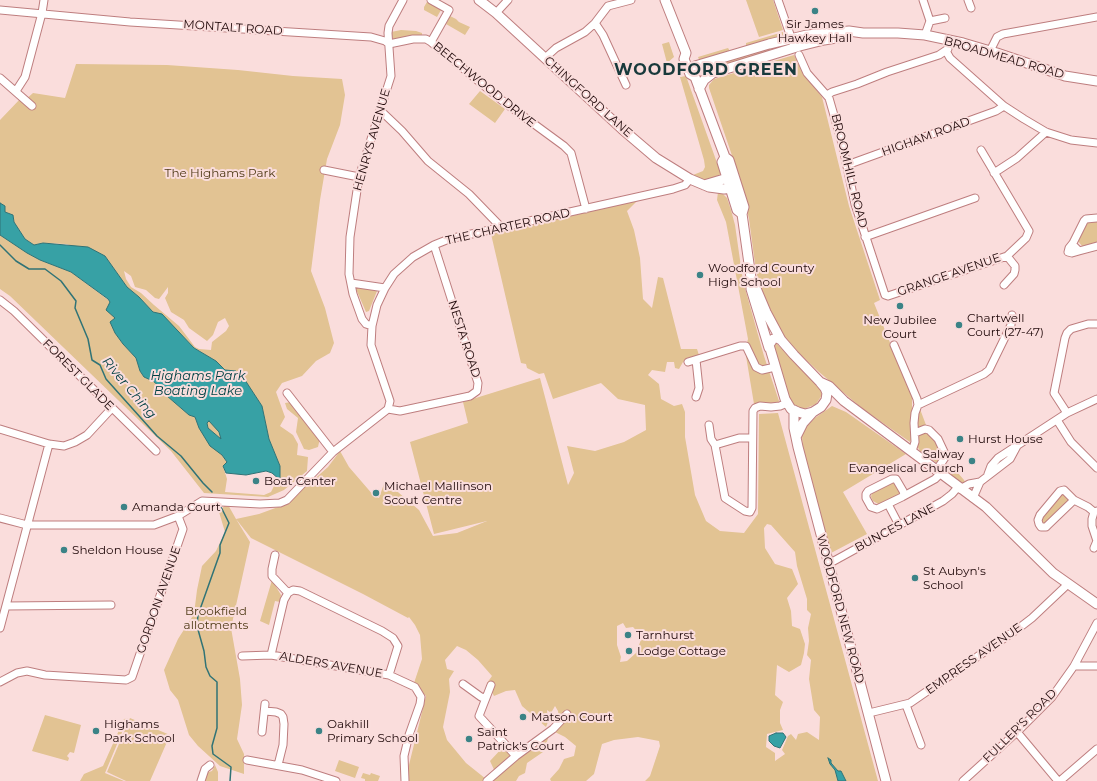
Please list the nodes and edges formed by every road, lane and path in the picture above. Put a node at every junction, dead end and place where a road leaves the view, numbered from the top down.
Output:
1 (44, 0) edge
2 (403, 0) edge
3 (431, 0) edge
4 (479, 0) edge
5 (508, 0) edge
6 (631, 0) edge
7 (778, 0) edge
8 (923, 0) edge
9 (968, 0) edge
10 (666, 1) edge
11 (608, 3) edge
12 (971, 8) dead end
13 (0, 10) edge
14 (496, 13) junction
15 (42, 14) junction
16 (1097, 17) edge
17 (945, 18) dead end
18 (930, 21) junction
19 (595, 23) junction
20 (863, 33) junction
21 (925, 35) junction
22 (791, 38) junction
23 (949, 40) junction
24 (431, 42) junction
25 (389, 44) junction
26 (946, 51) junction
27 (990, 51) junction
28 (797, 52) junction
29 (686, 53) junction
30 (545, 58) junction
31 (695, 66) junction
32 (695, 77) junction
33 (0, 78) edge
34 (1097, 81) edge
35 (626, 85) dead end
36 (699, 89) junction
37 (16, 91) junction
38 (827, 95) junction
39 (32, 106) dead end
40 (1004, 106) junction
41 (380, 110) junction
42 (1046, 132) junction
43 (1097, 143) edge
44 (981, 150) dead end
45 (571, 153) joint
46 (847, 165) junction
47 (324, 170) dead end
48 (994, 173) junction
49 (359, 177) junction
50 (731, 178) junction
51 (690, 179) junction
52 (704, 185) junction
53 (734, 188) junction
54 (975, 198) dead end
55 (586, 208) junction
56 (1097, 218) edge
57 (501, 227) junction
58 (865, 237) junction
59 (434, 245) junction
60 (1097, 246) edge
61 (1007, 256) junction
62 (751, 278) junction
63 (351, 283) junction
64 (1004, 285) dead end
65 (385, 288) junction
66 (885, 295) joint
67 (0, 300) edge
68 (1012, 315) dead end
69 (1097, 324) edge
70 (372, 326) junction
71 (781, 340) junction
72 (894, 345) dead end
73 (769, 348) junction
74 (696, 360) junction
75 (688, 362) dead end
76 (775, 367) junction
77 (820, 382) junction
78 (287, 393) dead end
79 (696, 397) dead end
80 (1097, 399) edge
81 (844, 401) junction
82 (787, 403) junction
83 (824, 404) junction
84 (918, 405) junction
85 (112, 408) junction
86 (388, 409) junction
87 (794, 410) junction
88 (814, 412) junction
89 (1068, 413) junction
90 (1057, 420) junction
91 (709, 426) dead end
92 (0, 429) edge
93 (915, 433) junction
94 (796, 437) junction
95 (752, 438) junction
96 (49, 444) junction
97 (715, 445) junction
98 (156, 450) dead end
99 (912, 451) junction
100 (333, 452) junction
101 (1097, 468) edge
102 (938, 472) junction
103 (980, 482) junction
104 (959, 488) junction
105 (902, 497) junction
106 (973, 498) junction
107 (1074, 500) junction
108 (888, 504) junction
109 (1096, 511) edge
110 (178, 516) junction
111 (0, 518) edge
112 (28, 525) junction
113 (899, 525) junction
114 (1094, 548) dead end
115 (275, 555) dead end
116 (828, 563) junction
117 (1068, 584) junction
118 (288, 593) junction
119 (1097, 604) edge
120 (111, 605) dead end
121 (6, 606) junction
122 (1097, 623) edge
123 (0, 628) edge
124 (271, 655) junction
125 (242, 656) dead end
126 (1074, 666) junction
127 (1097, 666) edge
128 (389, 675) junction
129 (0, 682) edge
130 (463, 684) dead end
131 (491, 685) dead end
132 (486, 698) junction
133 (906, 705) junction
134 (869, 713) junction
135 (567, 714) dead end
136 (262, 732) dead end
137 (1018, 732) junction
138 (921, 745) dead end
139 (1097, 748) edge
140 (516, 756) junction
141 (246, 760) dead end
142 (210, 765) dead end
143 (278, 766) junction
144 (200, 781) edge
145 (336, 781) edge
146 (404, 781) edge
147 (487, 781) edge
148 (886, 781) edge
149 (963, 781) edge
150 (1059, 781) edge

1 - 15 street
2 - 25 street
3 - 24 street
4 - 14 main road, CHINGFORD LANE
5 - 14 street
6 - 11 street
7 - 22 street, BROOMHILL ROAD
8 - 18 street
9 - 12 street
10 - 29 main road
11 - 19 street
13 - 15 street, MONTALT ROAD
14 - 30 main road, CHINGFORD LANE
15 - 25 street, MONTALT ROAD
15 - 37 street
16 - 27 street
17 - 18 street
18 - 21 street
19 - 30 street
19 - 35 street
20 - 21 main road, BROADMEAD ROAD
20 - 22 main road, BROADMEAD ROAD
20 - 28 main road, BROADMEAD ROAD
21 - 23 main road, BROADMEAD ROAD
22 - 28 street, BROOMHILL ROAD
22 - 31 main road, BROADMEAD ROAD
23 - 26 street
23 - 27 main road, BROADMEAD ROAD
24 - 25 street, BEECHWOOD DRIVE
24 - 45 street, BEECHWOOD DRIVE
25 - 41 street, HENRYS AVENUE
26 - 38 street
26 - 40 street
27 - 34 main road, BROADMEAD ROAD
28 - 36 main road, BROADMEAD ROAD
28 - 38 street, BROOMHILL ROAD
29 - 31 main road
29 - 32 main road
30 - 51 main road, CHINGFORD LANE
31 - 32 main road
32 - 36 main road
33 - 37 street
36 - 50 main road
37 - 39 street
38 - 46 street, BROOMHILL ROAD
40 - 42 street
40 - 46 street, HIGHAM ROAD
41 - 49 street, HENRYS AVENUE
41 - 57 street
42 - 43 street
42 - 48 street
44 - 48 street
45 - 55 street, THE CHARTER ROAD
46 - 58 street, BROOMHILL ROAD
47 - 49 street
48 - 61 street, GRANGE AVENUE
49 - 63 street, HENRYS AVENUE
50 - 52 main road
50 - 53 main road
51 - 52 main road, CHINGFORD LANE
51 - 55 street, THE CHARTER ROAD
52 - 53 main road, CHINGFORD LANE
53 - 62 main road
54 - 58 street
55 - 57 street, THE CHARTER ROAD
56 - 60 street
57 - 59 street, THE CHARTER ROAD
58 - 66 street, BROOMHILL ROAD
59 - 65 street, THE CHARTER ROAD
59 - 86 street, NESTA ROAD
61 - 64 street
61 - 66 street, GRANGE AVENUE
62 - 71 main road
62 - 73 main road
63 - 65 street
63 - 70 street, HENRYS AVENUE
65 - 70 street, THE CHARTER ROAD
67 - 85 street, FOREST GLADE
68 - 84 street
69 - 89 street
70 - 86 street, THE CHARTER ROAD
71 - 73 main road
71 - 77 main road
72 - 84 street
73 - 76 main road
74 - 75 street
74 - 76 street
74 - 79 street
76 - 82 main road
77 - 81 main road
77 - 83 main road
78 - 100 street
80 - 89 street
81 - 83 main road
81 - 99 main road
82 - 87 main road
82 - 95 street
83 - 88 main road
84 - 93 street
85 - 96 street
85 - 98 street, FOREST GLADE
86 - 100 street
87 - 88 main road
87 - 94 main road, WOODFORD NEW ROAD
88 - 94 main road
89 - 90 street
90 - 101 street
90 - 103 street
91 - 97 street
92 - 96 street
93 - 99 street
93 - 102 street
94 - 116 main road, WOODFORD NEW ROAD
95 - 97 street
95 - 97 street
96 - 112 street
99 - 102 main road
100 - 110 street
102 - 104 main road
102 - 105 street
103 - 104 street
103 - 106 street
104 - 106 main road
104 - 113 street, BUNCES LANE
105 - 108 street
105 - 108 street
106 - 117 main road
107 - 107 street
107 - 109 street
108 - 113 street
109 - 114 street
110 - 112 street
110 - 129 street, GORDON AVENUE
111 - 112 street
112 - 121 street
113 - 116 street, BUNCES LANE
115 - 118 street
116 - 134 main road, WOODFORD NEW ROAD
117 - 119 main road
117 - 133 street, EMPRESS AVENUE
118 - 124 street
118 - 128 street
120 - 121 street
121 - 123 street
122 - 126 street, FULLER'S ROAD
124 - 125 street, ALDERS AVENUE
124 - 128 street, ALDERS AVENUE
126 - 127 street
126 - 137 street, FULLER'S ROAD
128 - 146 street, ALDERS AVENUE
130 - 132 street
131 - 132 street
132 - 140 street
133 - 134 street, EMPRESS AVENUE
133 - 138 street
134 - 148 main road, WOODFORD NEW ROAD
135 - 140 street
136 - 143 street
137 - 149 street, FULLER'S ROAD
137 - 150 street
139 - 150 street
140 - 147 street
141 - 143 street
142 - 144 street
143 - 145 street

